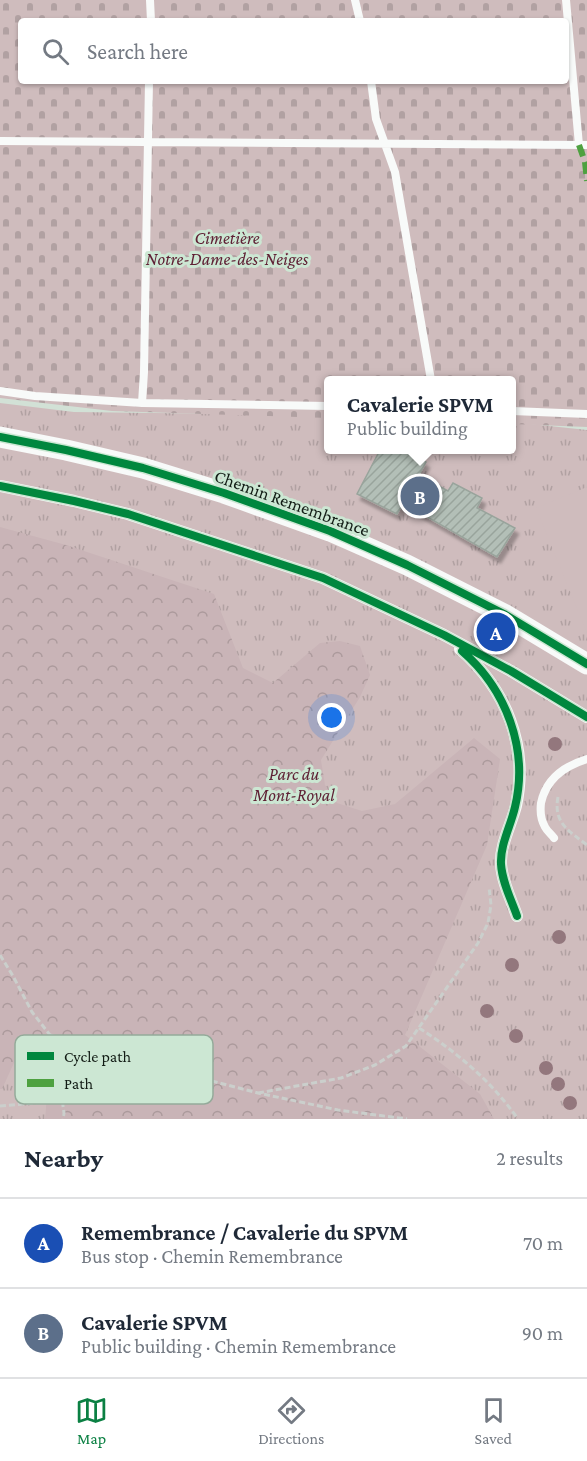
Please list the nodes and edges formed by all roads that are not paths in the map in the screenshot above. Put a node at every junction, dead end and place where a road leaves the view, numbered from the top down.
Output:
1 (150, 0) edge
2 (355, 0) edge
3 (566, 0) edge
4 (151, 18) edge
5 (359, 18) edge
6 (568, 18) edge
7 (569, 26) edge
8 (149, 84) edge
9 (371, 84) edge
10 (0, 141) edge
11 (148, 142) junction
12 (384, 143) junction
13 (583, 145) edge
14 (430, 376) edge
15 (0, 391) edge
16 (142, 403) junction
17 (324, 406) edge
18 (516, 411) edge
19 (587, 414) edge
20 (0, 437) edge
21 (0, 486) edge
22 (444, 635) junction
23 (587, 664) edge
24 (587, 717) edge
25 (587, 759) edge
26 (554, 838) dead end
27 (517, 916) dead end

1 - 4 lane
2 - 5 lane
3 - 6 lane
7 - 13 lane
8 - 11 lane
9 - 12 lane
10 - 11 lane
11 - 12 lane
11 - 16 lane
12 - 13 lane
12 - 14 lane
15 - 16 lane
16 - 17 lane
18 - 19 lane
20 - 23 street, Chemin Remembrance
21 - 22 street
22 - 24 street
22 - 27 street
25 - 26 lane

